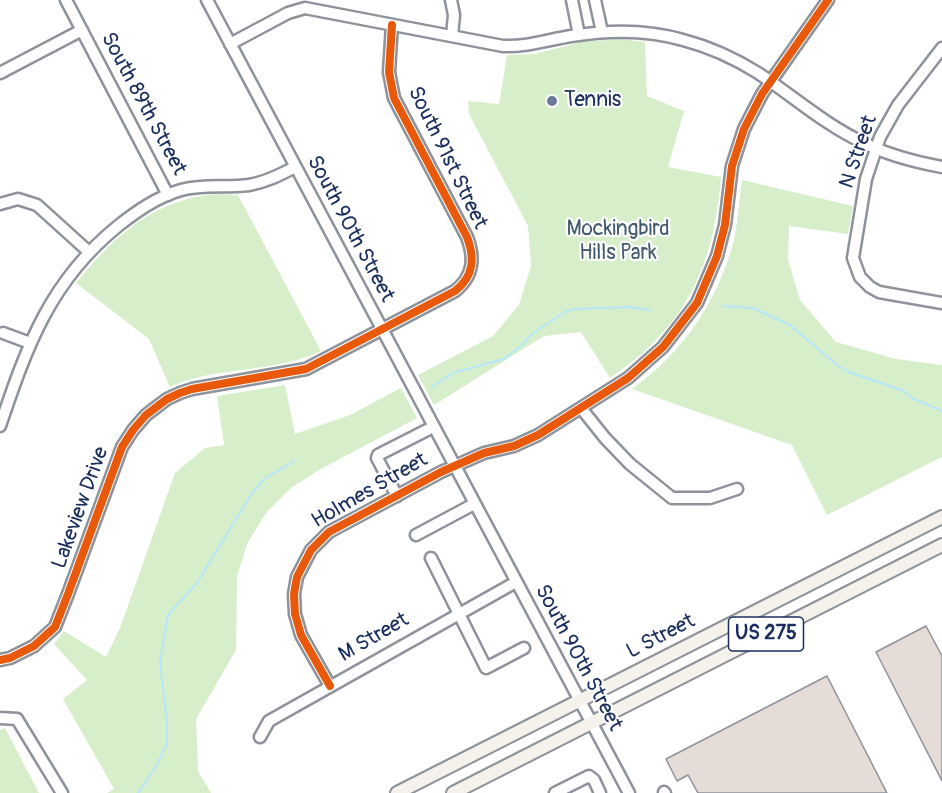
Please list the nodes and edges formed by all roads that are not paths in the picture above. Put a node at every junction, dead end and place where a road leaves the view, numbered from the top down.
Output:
1 (66, 0) edge
2 (207, 0) edge
3 (451, 0) edge
4 (572, 0) edge
5 (595, 0) edge
6 (828, 0) edge
7 (392, 25) junction
8 (82, 30) junction
9 (602, 32) junction
10 (579, 35) junction
11 (452, 36) junction
12 (230, 44) junction
13 (942, 48) edge
14 (0, 73) edge
15 (770, 82) junction
16 (876, 148) junction
17 (295, 167) junction
18 (942, 167) edge
19 (168, 195) junction
20 (0, 204) edge
21 (89, 252) junction
22 (470, 272) joint
23 (942, 303) edge
24 (381, 330) junction
25 (3, 333) dead end
26 (30, 343) junction
27 (581, 408) junction
28 (0, 426) edge
29 (433, 427) junction
30 (454, 466) junction
31 (737, 489) dead end
32 (396, 495) junction
33 (474, 504) junction
34 (942, 517) edge
35 (416, 535) dead end
36 (942, 545) edge
37 (431, 558) dead end
38 (516, 582) junction
39 (459, 612) junction
40 (524, 648) dead end
41 (0, 660) edge
42 (330, 686) junction
43 (579, 701) junction
44 (0, 717) edge
45 (591, 723) junction
46 (260, 737) dead end
47 (62, 793) edge
48 (397, 793) edge
49 (453, 793) edge
50 (555, 793) edge
51 (600, 793) edge
52 (629, 793) edge

1 - 8 street, South 89th Street
2 - 12 street, South 90th Street
3 - 11 street
4 - 10 street
5 - 9 street
6 - 15 street, Holmes Street
7 - 11 street
7 - 12 street
7 - 22 street, South 91st Street
8 - 14 street
8 - 19 street, South 89th Street
9 - 10 street
9 - 15 street
10 - 11 street
12 - 17 street, South 90th Street
13 - 16 street, N Street
15 - 16 street
15 - 27 street, Holmes Street
16 - 18 street
16 - 23 street, N Street
17 - 19 street
17 - 24 street, South 90th Street
19 - 21 street
20 - 21 street
21 - 26 street
22 - 24 street, Lakeview Drive
24 - 29 street, South 90th Street
24 - 41 street, Lakeview Drive
25 - 26 street
26 - 28 street
27 - 30 street, Holmes Street
27 - 31 street
29 - 30 street, South 90th Street
29 - 32 street
30 - 32 street, Holmes Street
30 - 33 street, South 90th Street
32 - 42 street, Holmes Street
33 - 35 street
33 - 38 street, South 90th Street
34 - 43 main road, L Street / US 275
36 - 45 main road, US 275
37 - 39 street
38 - 39 street, M Street
38 - 43 street, South 90th Street
39 - 40 street
39 - 42 street, M Street
42 - 46 street, M Street
43 - 45 street, South 90th Street
43 - 48 main road, L Street / US 275
44 - 47 street
45 - 49 main road, US 275
45 - 52 street, South 90th Street
50 - 51 street

